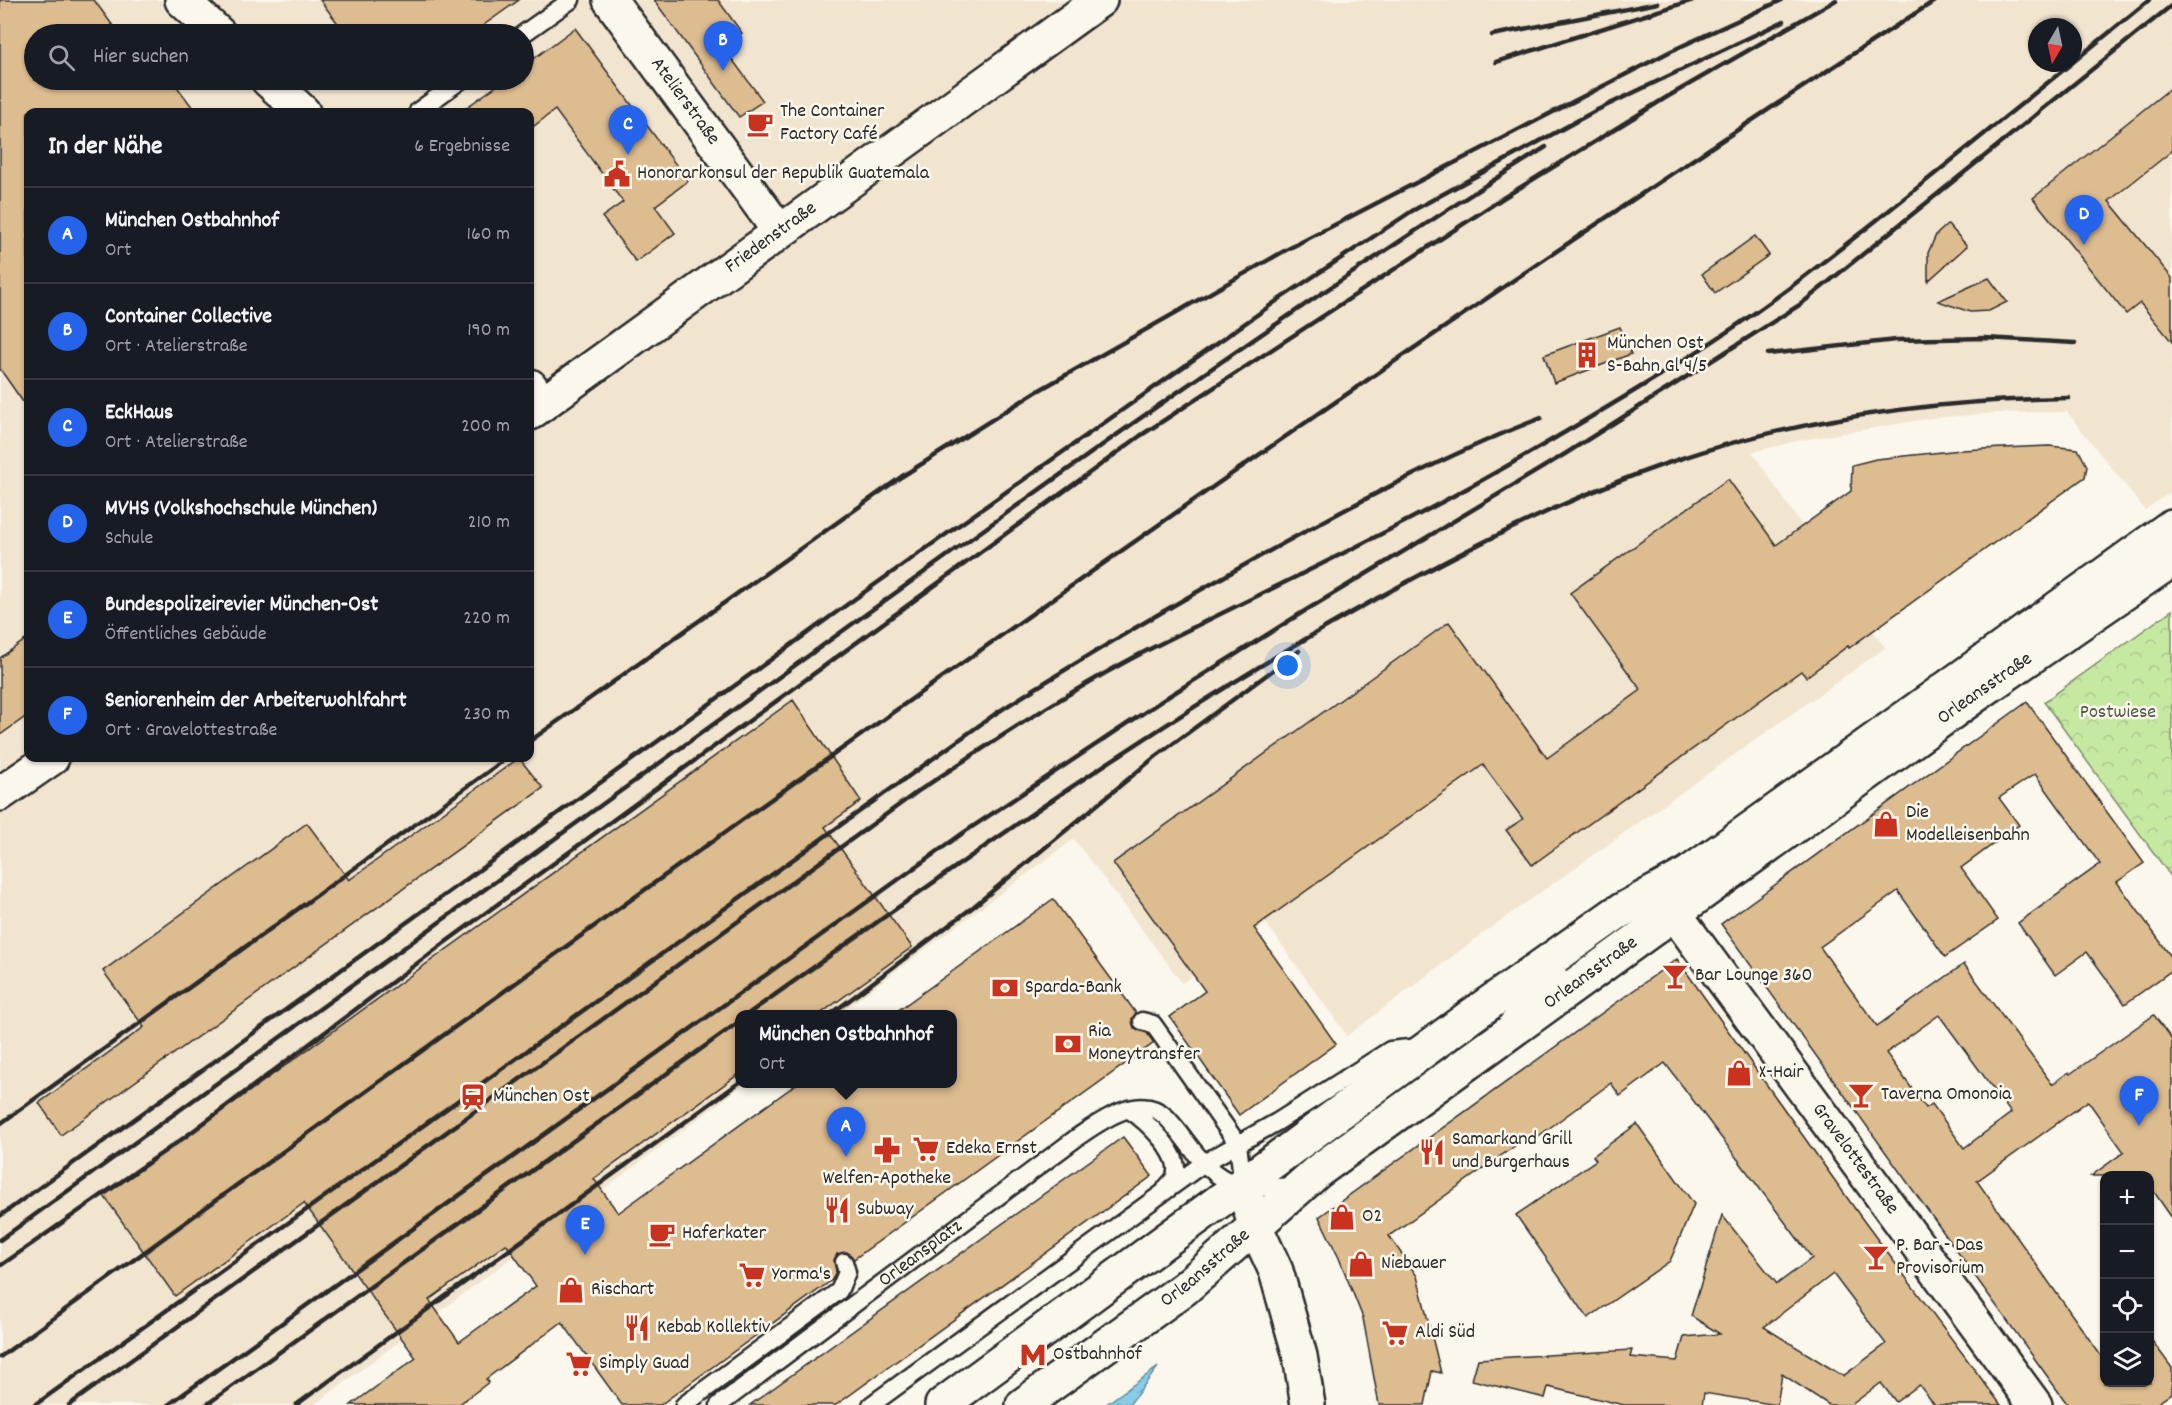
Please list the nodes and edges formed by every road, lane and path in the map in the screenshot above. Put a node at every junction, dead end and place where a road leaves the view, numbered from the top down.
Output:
1 (182, 0) edge
2 (571, 0) edge
3 (610, 0) edge
4 (1100, 0) edge
5 (208, 24) edge
6 (534, 26) edge
7 (279, 90) edge
8 (447, 90) edge
9 (299, 108) edge
10 (422, 108) edge
11 (780, 232) junction
12 (534, 401) edge
13 (2172, 526) edge
14 (2172, 542) edge
15 (2172, 560) edge
16 (46, 762) edge
17 (0, 794) edge
18 (1666, 905) junction
19 (1142, 1021) dead end
20 (1429, 1047) junction
21 (1128, 1109) junction
22 (1238, 1144) junction
23 (1204, 1163) junction
24 (1303, 1184) junction
25 (1243, 1186) junction
26 (1162, 1194) junction
27 (1256, 1228) junction
28 (844, 1262) dead end
29 (684, 1405) edge
30 (719, 1405) edge
31 (872, 1405) edge
32 (942, 1405) edge
33 (1023, 1405) edge
34 (1308, 1405) edge
35 (2035, 1405) edge

1 - 5 main road
2 - 6 lane
3 - 11 main road, Atelierstraße
4 - 11 main road, Friedenstraße
7 - 9 main road
8 - 10 lane
11 - 12 main road, Friedenstraße
13 - 18 main road, Orleansstraße
14 - 18 lane
15 - 18 main road, Orleansstraße
16 - 17 main road
18 - 20 main road, Orleansstraße
18 - 24 main road, Orleansstraße
18 - 35 main road, Gravelottestraße
19 - 22 lane
20 - 22 lane
20 - 25 main road, Orleansstraße
21 - 23 lane
21 - 26 lane
21 - 30 lane, Orleansplatz
22 - 23 lane
22 - 25 lane
23 - 25 lane
23 - 26 lane
24 - 25 lane
24 - 27 main road, Orleansstraße
25 - 27 main road
25 - 32 main road, Orleansstraße
26 - 31 lane
27 - 33 main road, Orleansstraße
27 - 34 main road
28 - 29 lane, Orleansplatz

